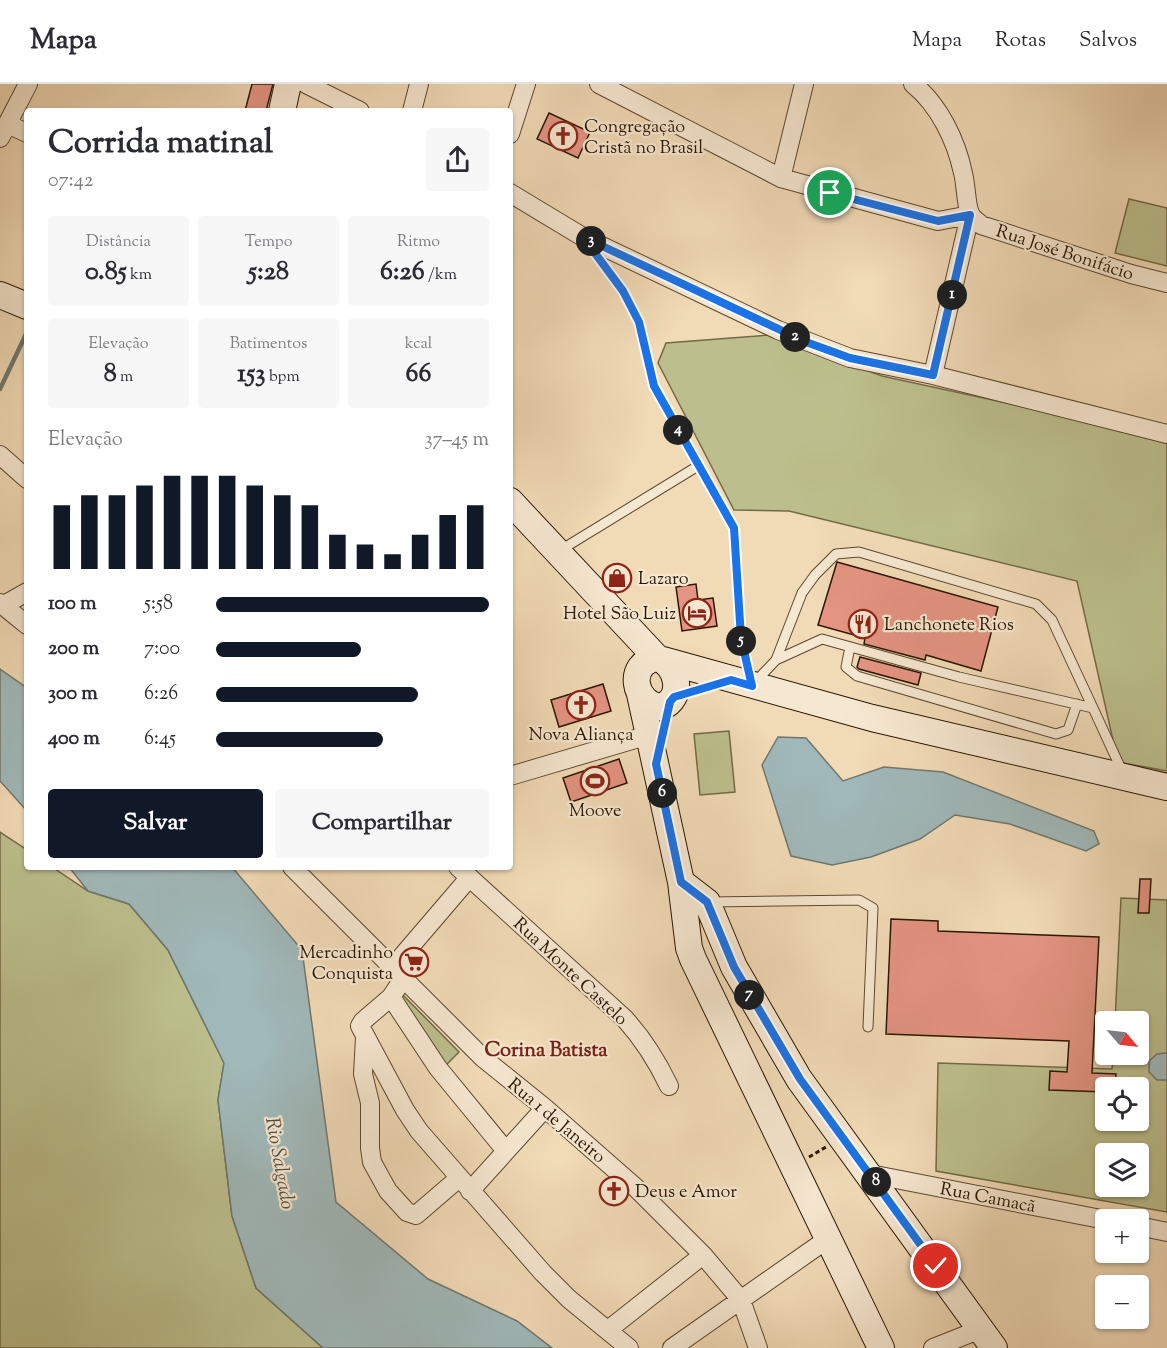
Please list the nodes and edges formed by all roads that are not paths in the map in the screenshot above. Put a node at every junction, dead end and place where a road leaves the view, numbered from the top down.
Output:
1 (28, 84) edge
2 (288, 84) edge
3 (306, 84) edge
4 (419, 84) edge
5 (526, 84) edge
6 (599, 84) edge
7 (804, 84) edge
8 (913, 84) edge
9 (283, 108) edge
10 (354, 108) edge
11 (412, 108) edge
12 (513, 125) edge
13 (3, 131) edge
14 (24, 133) edge
15 (781, 178) junction
16 (513, 195) edge
17 (970, 215) junction
18 (1167, 283) edge
19 (0, 294) edge
20 (24, 305) edge
21 (933, 375) junction
22 (1167, 434) edge
23 (0, 455) edge
24 (698, 466) road end
25 (24, 476) edge
26 (520, 515) edge
27 (558, 551) junction
28 (24, 593) edge
29 (605, 603) junction
30 (2, 604) edge
31 (24, 622) edge
32 (850, 647) junction
33 (660, 659) junction
34 (776, 660) junction
35 (741, 683) junction
36 (638, 687) junction
37 (672, 700) junction
38 (1077, 704) junction
39 (1092, 708) junction
40 (655, 735) junction
41 (513, 775) edge
42 (1124, 776) junction
43 (1167, 787) edge
44 (295, 870) edge
45 (464, 872) edge
46 (681, 882) junction
47 (707, 902) junction
48 (397, 973) junction
49 (391, 997) junction
50 (868, 1027) dead end
51 (365, 1038) junction
52 (669, 1086) dead end
53 (545, 1108) junction
54 (506, 1151) junction
55 (870, 1174) junction
56 (464, 1184) junction
57 (1095, 1218) edge
58 (1149, 1228) edge
59 (1167, 1232) edge
60 (829, 1238) junction
61 (703, 1255) junction
62 (741, 1300) junction
63 (608, 1330) junction
64 (988, 1339) edge
65 (629, 1348) edge
66 (672, 1348) edge
67 (758, 1348) edge
68 (881, 1348) edge
69 (933, 1348) edge

1 - 13 street
2 - 9 street
3 - 10 street
4 - 11 street
5 - 12 street
6 - 15 street
7 - 15 street
8 - 17 street
13 - 14 street
15 - 17 street
16 - 21 street
17 - 18 street, Rua José Bonifácio
17 - 21 street
19 - 20 street
21 - 22 street
23 - 25 street
24 - 27 lane
26 - 27 street
27 - 29 street
28 - 30 street
29 - 33 street
29 - 36 street
30 - 31 street
32 - 34 lane
32 - 38 lane
32 - 38 lane
33 - 35 street
33 - 36 street
33 - 37 street
34 - 35 lane
34 - 39 lane
35 - 37 street
35 - 42 street
36 - 37 street
36 - 40 street
37 - 40 street
38 - 39 lane
39 - 42 lane
40 - 41 street
40 - 46 street
42 - 43 street
44 - 48 street, Rua 1 de Janeiro
45 - 48 street
45 - 52 street, Rua Monte Castelo
46 - 47 street
46 - 60 street
47 - 50 lane
47 - 55 street
48 - 49 street
48 - 53 street, Rua 1 de Janeiro
49 - 51 street
49 - 54 street
51 - 56 street
51 - 56 street
53 - 54 street
53 - 61 street, Rua 1 de Janeiro
54 - 56 street
55 - 57 street, Rua Camacã
55 - 64 street
56 - 63 street
58 - 59 street
60 - 62 street
60 - 68 street
61 - 62 street, Rua 1 de Janeiro
61 - 63 street
62 - 66 street
62 - 67 street
63 - 65 street
64 - 69 street

